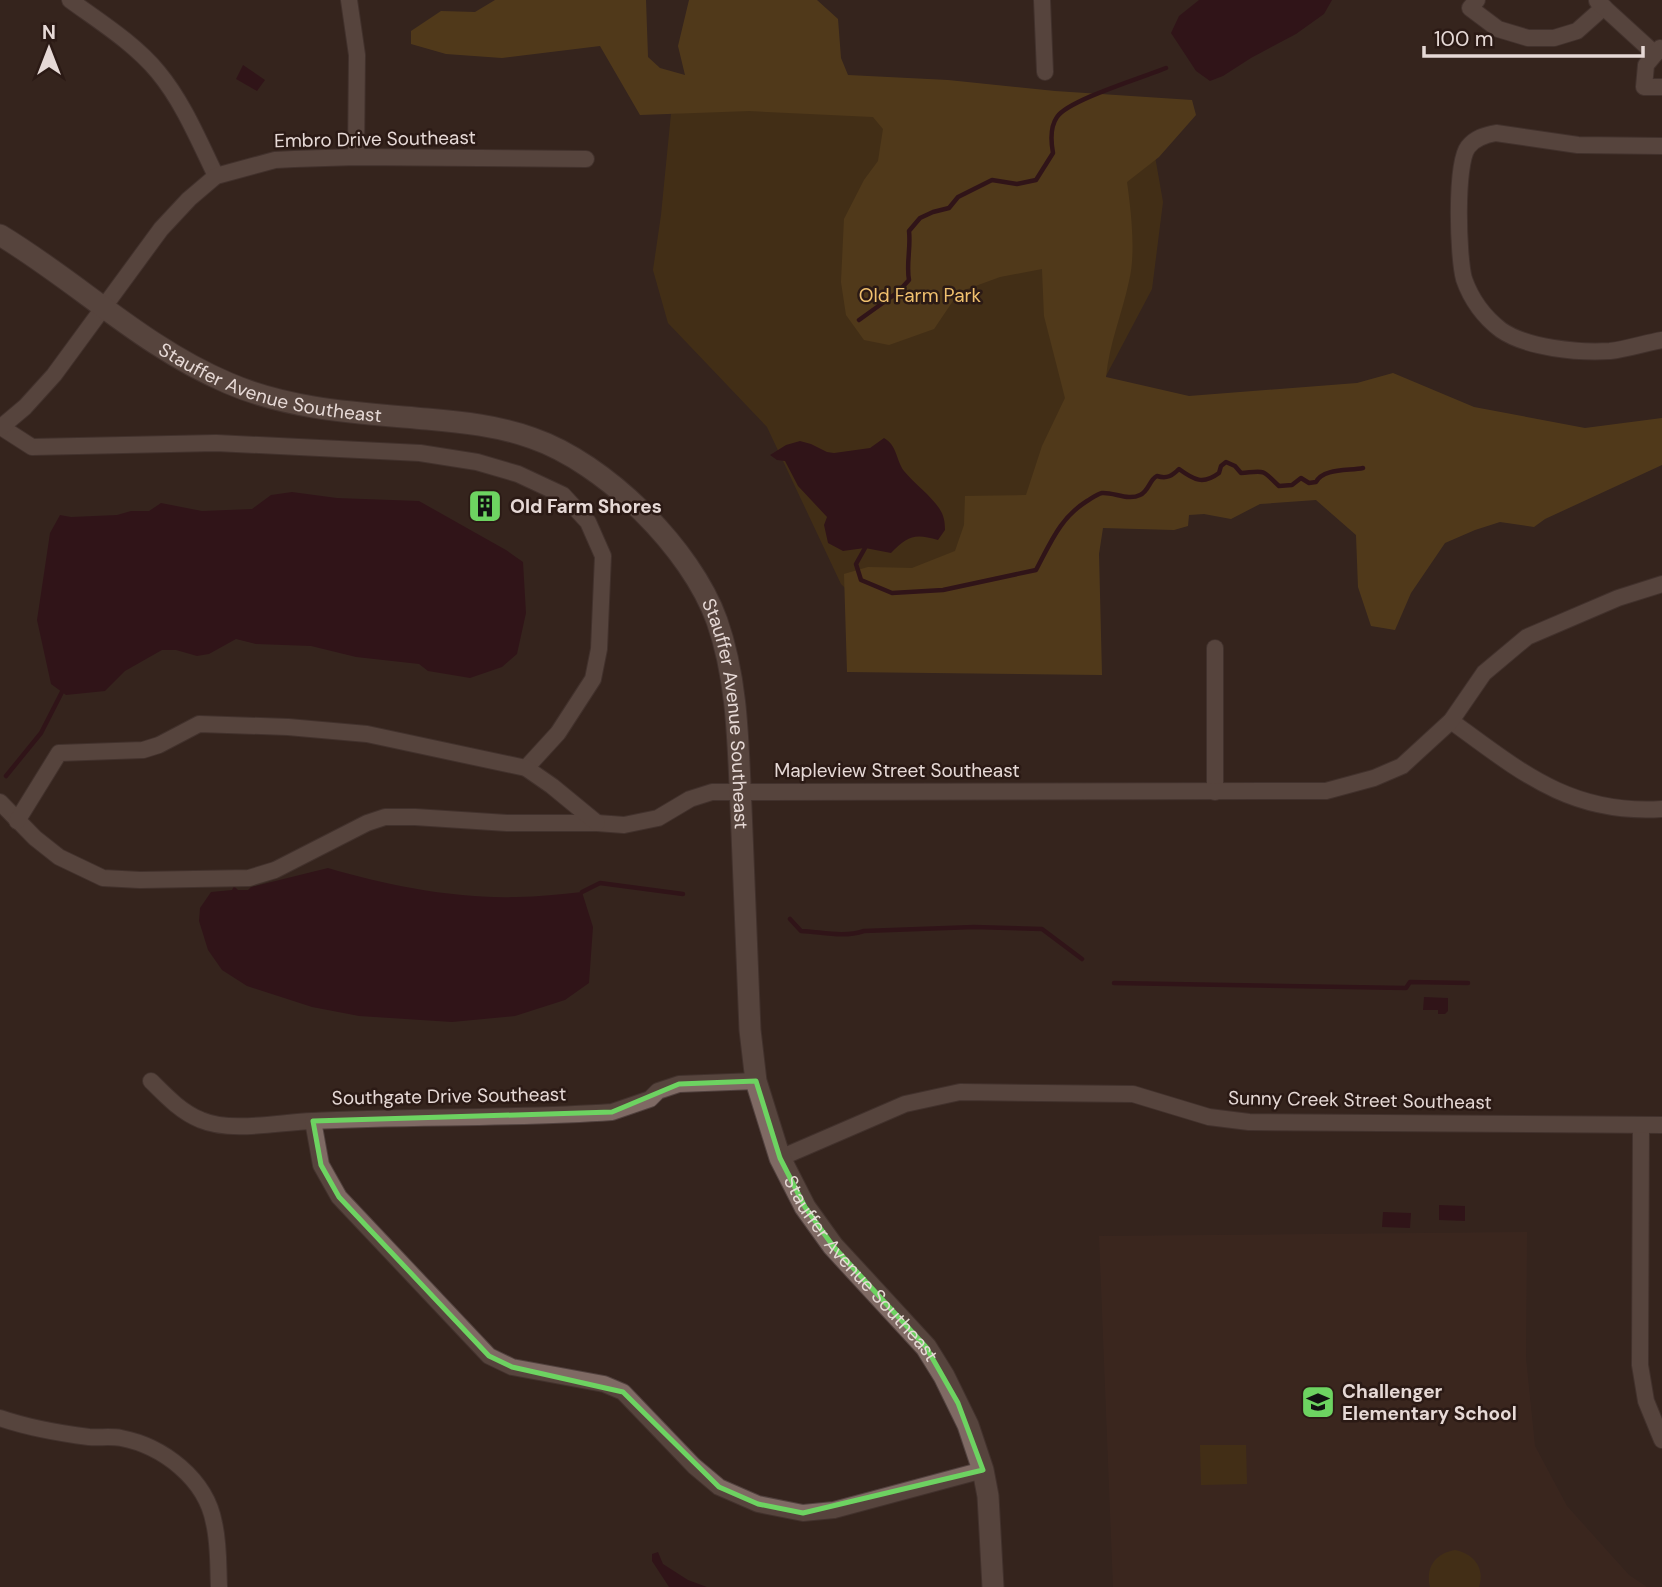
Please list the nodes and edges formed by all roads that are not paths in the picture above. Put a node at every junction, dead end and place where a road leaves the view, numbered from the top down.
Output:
1 (70, 0) edge
2 (349, 0) edge
3 (1042, 0) edge
4 (1477, 0) edge
5 (1600, 4) edge
6 (1658, 50) edge
7 (1045, 72) dead end
8 (1662, 87) edge
9 (1662, 146) edge
10 (356, 157) junction
11 (586, 159) dead end
12 (216, 176) junction
13 (0, 235) edge
14 (103, 309) junction
15 (1662, 340) edge
16 (1, 427) edge
17 (1662, 584) edge
18 (1215, 648) dead end
19 (1451, 721) junction
20 (526, 768) junction
21 (740, 791) junction
22 (1215, 792) junction
23 (0, 802) edge
24 (1662, 809) edge
25 (17, 821) junction
26 (597, 823) junction
27 (151, 1081) dead end
28 (756, 1081) junction
29 (313, 1121) junction
30 (1641, 1125) junction
31 (1662, 1125) edge
32 (780, 1158) junction
33 (0, 1418) edge
34 (1662, 1440) edge
35 (983, 1470) junction
36 (219, 1587) edge
37 (993, 1587) edge

1 - 12 street
2 - 10 street
3 - 7 street
4 - 5 street
5 - 6 street
6 - 8 street
9 - 15 street
10 - 11 street, Embro Drive Southeast
10 - 12 street, Embro Drive Southeast
12 - 14 street, Embro Drive Southeast
13 - 14 street, Stauffer Avenue Southeast
14 - 16 street, Embro Drive Southeast
14 - 21 street, Stauffer Avenue Southeast
16 - 20 street
17 - 19 street, Mapleview Street Southeast
18 - 22 street
19 - 22 street, Mapleview Street Southeast
19 - 24 street
20 - 25 street
20 - 26 street
21 - 22 street, Mapleview Street Southeast
21 - 26 street, Mapleview Street Southeast
21 - 28 street, Stauffer Avenue Southeast
23 - 25 street, Mapleview Street Southeast
25 - 26 street, Mapleview Street Southeast
27 - 29 street, Southgate Drive Southeast
28 - 29 street, Southgate Drive Southeast
28 - 32 street, Stauffer Avenue Southeast
29 - 35 street
30 - 31 street, Sunny Creek Street Southeast
30 - 32 street, Sunny Creek Street Southeast
30 - 34 street
32 - 35 street, Stauffer Avenue Southeast
33 - 36 street
35 - 37 street, Stauffer Avenue Southeast

